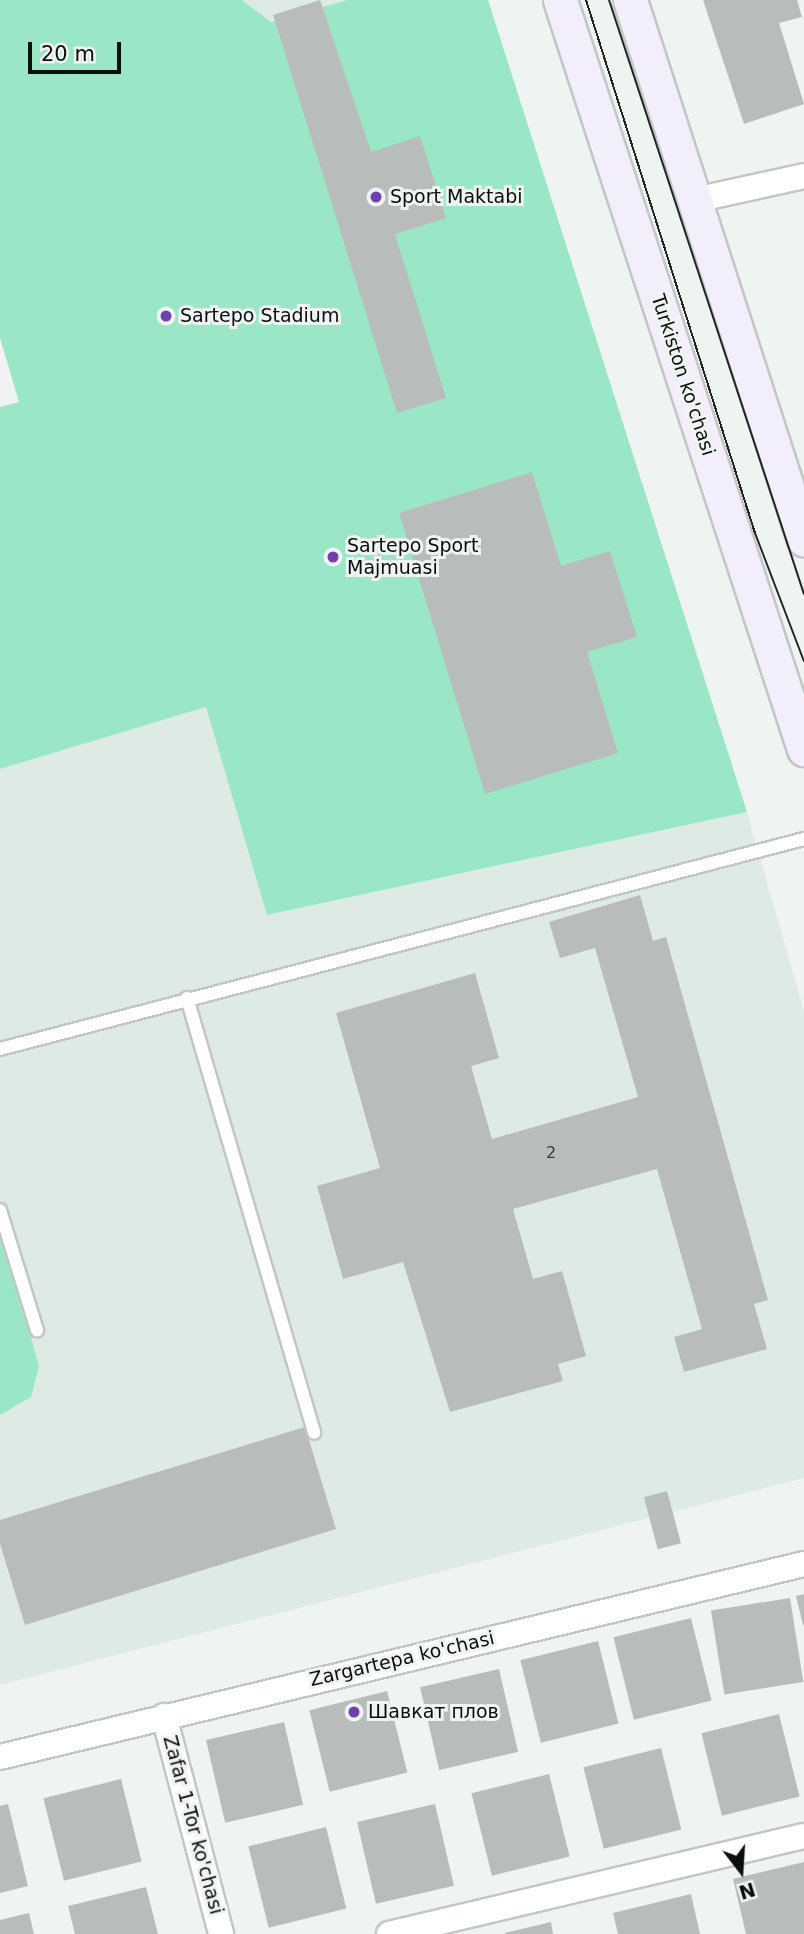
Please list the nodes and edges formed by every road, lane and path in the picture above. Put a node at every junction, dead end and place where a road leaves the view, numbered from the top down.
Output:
1 (561, 0) edge
2 (630, 0) edge
3 (804, 176) edge
4 (695, 200) junction
5 (804, 540) edge
6 (804, 749) edge
7 (804, 839) edge
8 (187, 998) junction
9 (0, 1049) edge
10 (0, 1210) edge
11 (37, 1330) dead end
12 (314, 1433) dead end
13 (804, 1564) edge
14 (164, 1716) junction
15 (0, 1757) edge
16 (804, 1836) edge
17 (221, 1934) edge
18 (389, 1934) edge

1 - 6 main road, Turkiston ko'chasi
2 - 4 main road
3 - 4 street
4 - 5 main road
7 - 8 lane
8 - 9 lane
8 - 12 lane
10 - 11 lane
13 - 14 street, Zargartepa ko'chasi
14 - 15 street, Zargartepa ko'chasi
14 - 17 street, Zafar 1-Tor ko'chasi
16 - 18 street

